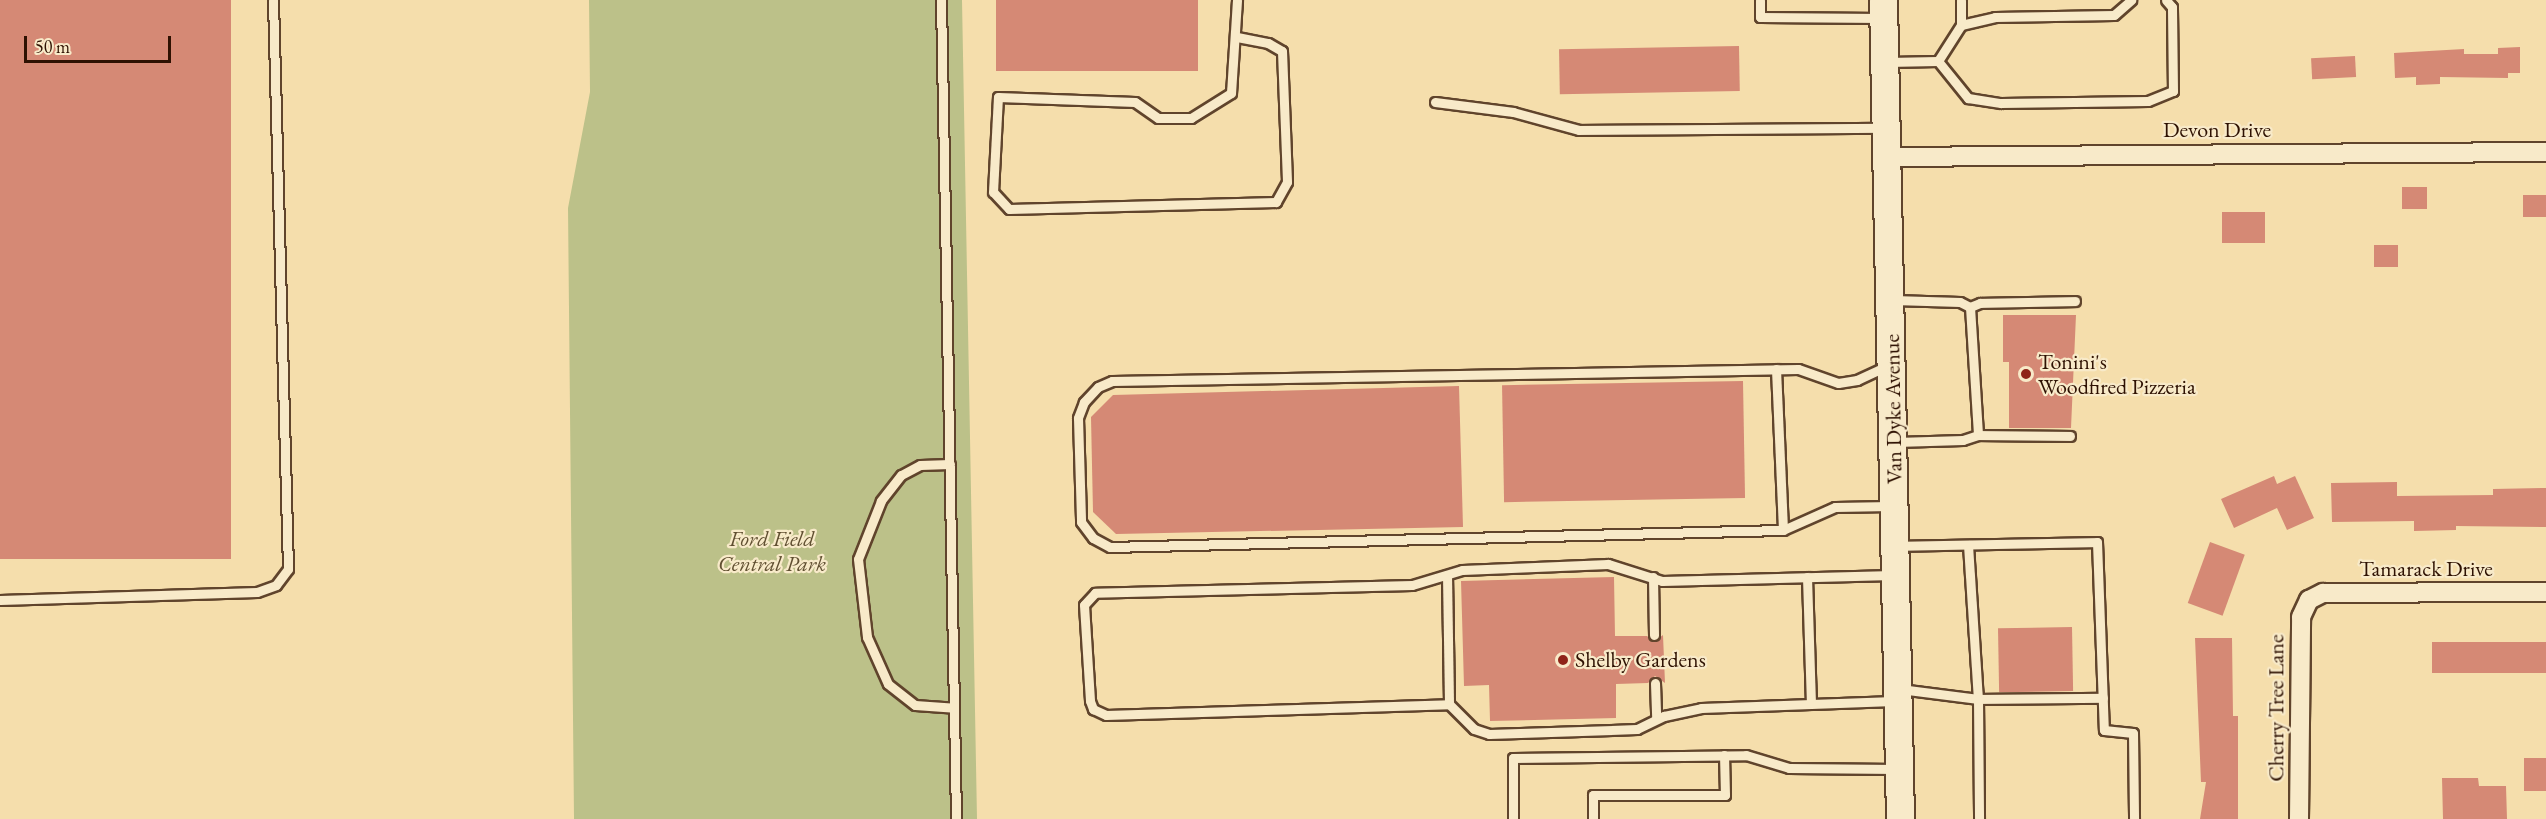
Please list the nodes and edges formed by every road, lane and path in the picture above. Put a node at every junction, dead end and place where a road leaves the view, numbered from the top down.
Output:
1 (273, 0) edge
2 (941, 0) edge
3 (1237, 0) edge
4 (1760, 0) edge
5 (1961, 0) edge
6 (2131, 0) edge
7 (2166, 0) edge
8 (1883, 9) edge
9 (1961, 25) junction
10 (1237, 37) junction
11 (1938, 61) junction
12 (1885, 62) junction
13 (1435, 102) dead end
14 (1887, 128) junction
15 (2546, 152) edge
16 (1888, 157) junction
17 (1891, 300) junction
18 (2075, 301) dead end
19 (1970, 308) junction
20 (1892, 364) junction
21 (1776, 369) junction
22 (1978, 435) junction
23 (2070, 436) dead end
24 (1893, 442) junction
25 (950, 464) junction
26 (1894, 506) junction
27 (1783, 530) junction
28 (1968, 545) junction
29 (1895, 546) junction
30 (1447, 575) junction
31 (1896, 575) junction
32 (1653, 577) junction
33 (1807, 577) junction
34 (2546, 592) edge
35 (0, 600) edge
36 (2309, 600) joint
37 (1654, 635) dead end
38 (1655, 683) dead end
39 (1898, 695) junction
40 (2103, 698) junction
41 (1978, 699) junction
42 (1811, 703) junction
43 (1449, 704) junction
44 (954, 708) junction
45 (1656, 719) junction
46 (1724, 754) junction
47 (1899, 769) junction
48 (956, 819) edge
49 (1513, 819) edge
50 (1593, 819) edge
51 (1900, 819) edge
52 (1979, 819) edge
53 (2134, 819) edge
54 (2299, 819) edge

1 - 35 lane
2 - 25 lane
3 - 10 lane
4 - 8 lane
5 - 9 lane
6 - 9 lane
7 - 11 lane
8 - 12 main road, Van Dyke Avenue
9 - 11 lane
10 - 10 lane
11 - 12 lane
12 - 14 main road, Van Dyke Avenue
13 - 14 lane
14 - 16 main road, Van Dyke Avenue
15 - 16 street, Devon Drive
16 - 17 main road, Van Dyke Avenue
17 - 19 lane
17 - 20 main road, Van Dyke Avenue
18 - 19 lane
19 - 22 lane
20 - 21 lane
20 - 24 main road, Van Dyke Avenue
21 - 27 lane
21 - 27 lane
22 - 23 lane
22 - 24 lane
24 - 26 main road, Van Dyke Avenue
25 - 44 lane
25 - 44 lane
26 - 27 lane
26 - 29 main road, Van Dyke Avenue
28 - 29 lane
28 - 40 lane
28 - 41 lane
29 - 31 main road, Van Dyke Avenue
30 - 32 lane
30 - 43 lane
30 - 43 lane
31 - 33 lane
31 - 39 main road, Van Dyke Avenue
32 - 33 lane
32 - 37 lane
33 - 42 lane
34 - 36 street, Tamarack Drive
36 - 54 street, Cherry Tree Lane
38 - 45 lane
39 - 41 lane
39 - 42 lane
39 - 47 main road, Van Dyke Avenue
40 - 41 lane
40 - 53 lane
41 - 52 lane
42 - 45 lane
43 - 45 lane
44 - 48 lane
46 - 47 lane
46 - 49 lane
46 - 50 lane
47 - 51 main road, Van Dyke Avenue

